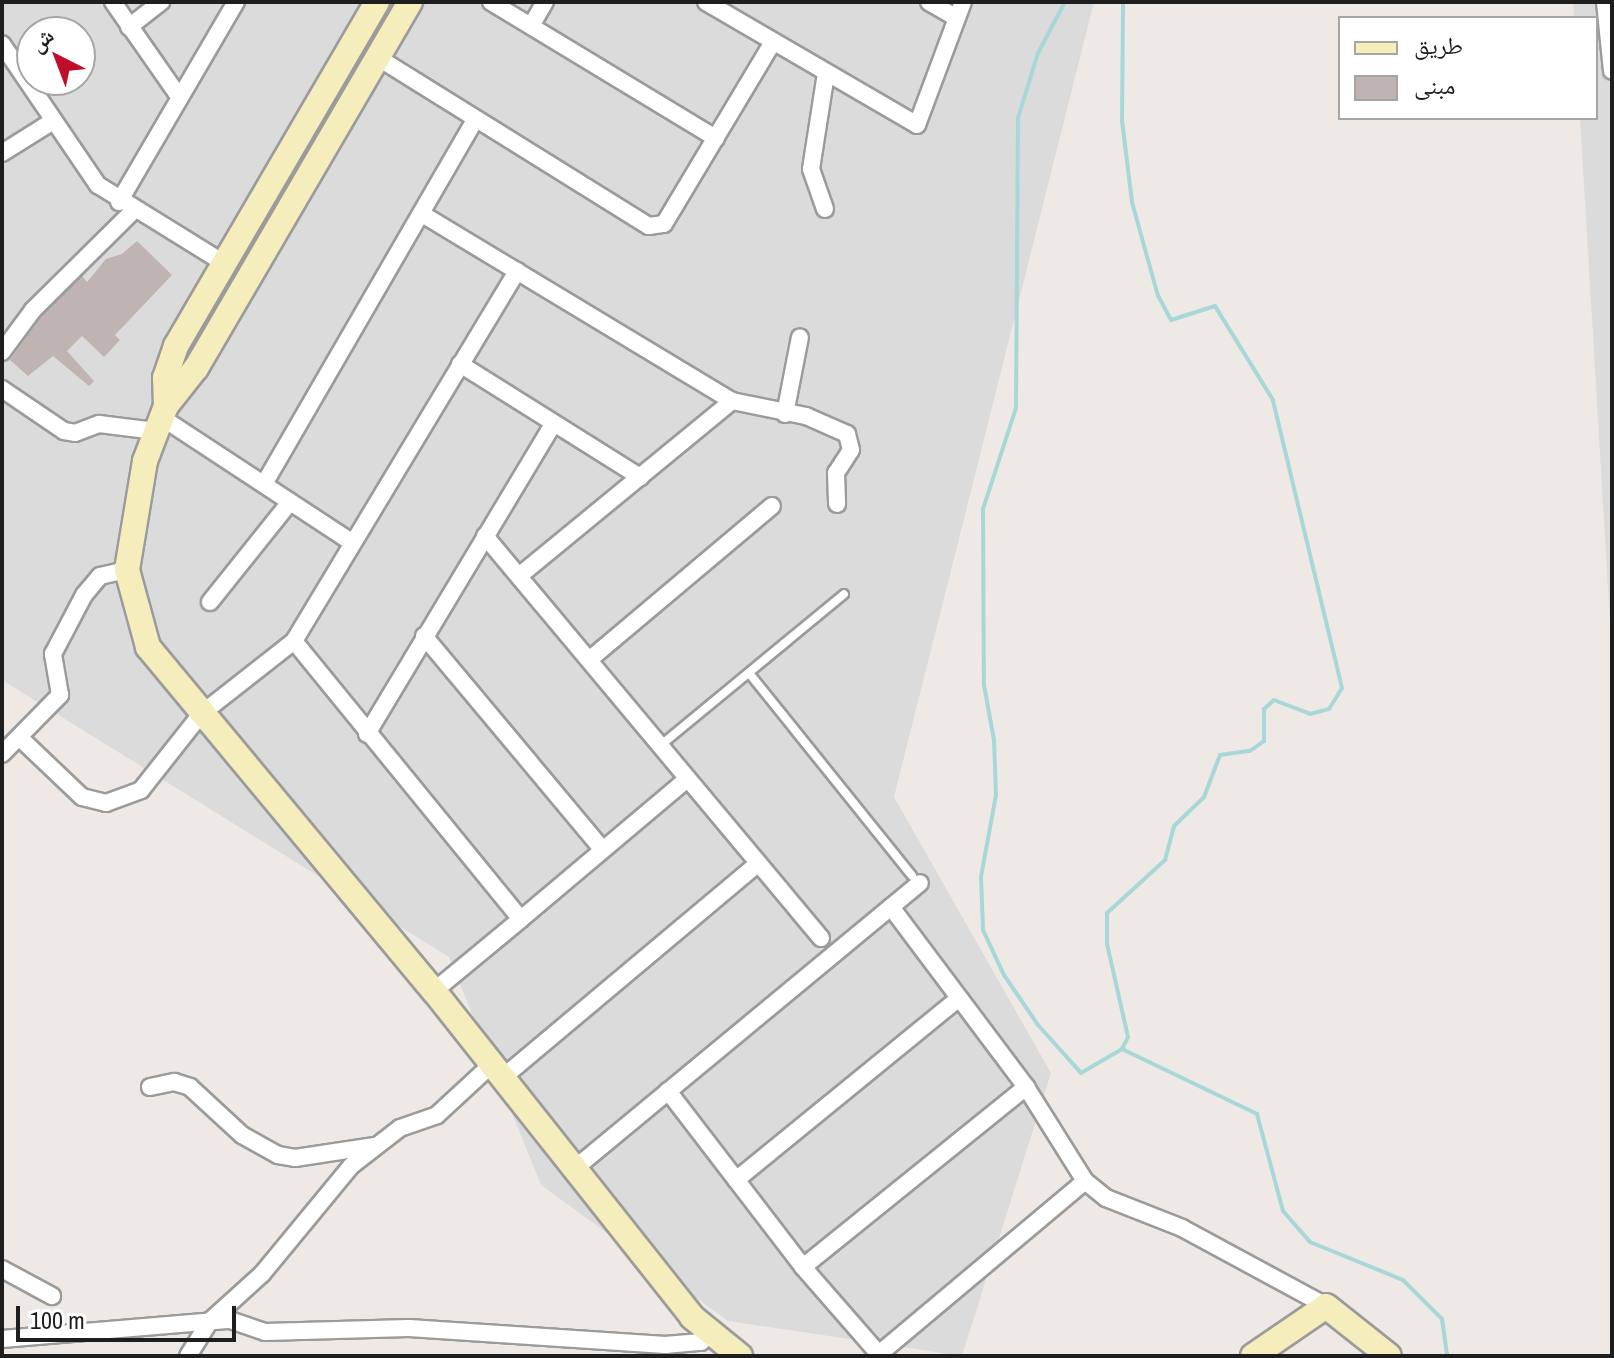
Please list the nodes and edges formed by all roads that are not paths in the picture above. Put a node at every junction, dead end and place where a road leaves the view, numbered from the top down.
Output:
1 (113, 2) edge
2 (161, 2) edge
3 (236, 2) edge
4 (377, 2) edge
5 (410, 2) edge
6 (491, 2) edge
7 (545, 2) edge
8 (706, 2) edge
9 (929, 2) edge
10 (960, 10) edge
11 (1608, 13) edge
12 (531, 26) junction
13 (129, 27) junction
14 (773, 42) junction
15 (2, 44) edge
16 (377, 57) junction
17 (1612, 71) edge
18 (826, 73) junction
19 (180, 98) junction
20 (475, 120) junction
21 (53, 121) junction
22 (716, 138) junction
23 (2, 153) edge
24 (127, 206) junction
25 (825, 209) dead end
26 (422, 214) junction
27 (224, 263) junction
28 (517, 271) junction
29 (800, 337) dead end
30 (2, 352) edge
31 (460, 364) junction
32 (2, 389) edge
33 (732, 401) junction
34 (785, 414) junction
35 (161, 418) junction
36 (553, 424) junction
37 (640, 477) junction
38 (264, 484) junction
39 (290, 502) junction
40 (837, 504) dead end
41 (772, 506) dead end
42 (485, 536) junction
43 (351, 542) junction
44 (127, 570) junction
45 (519, 576) junction
46 (844, 594) dead end
47 (210, 602) dead end
48 (424, 636) junction
49 (294, 641) junction
50 (589, 660) junction
51 (749, 673) junction
52 (201, 714) junction
53 (367, 734) junction
54 (19, 737) junction
55 (660, 746) junction
56 (2, 754) edge
57 (687, 779) junction
58 (602, 849) junction
59 (758, 863) junction
60 (916, 879) joint
61 (891, 907) junction
62 (521, 919) junction
63 (821, 938) dead end
64 (434, 991) junction
65 (957, 1000) junction
66 (496, 1072) junction
67 (150, 1087) dead end
68 (1026, 1087) junction
69 (668, 1091) junction
70 (374, 1145) junction
71 (573, 1170) junction
72 (736, 1180) junction
73 (1085, 1181) junction
74 (803, 1267) junction
75 (2, 1269) edge
76 (52, 1296) dead end
77 (1326, 1306) junction
78 (209, 1322) junction
79 (710, 1333) junction
80 (2, 1339) edge
81 (877, 1355) edge
82 (188, 1356) edge
83 (740, 1356) edge
84 (1253, 1356) edge
85 (1389, 1356) edge

1 - 13 street
2 - 13 street
3 - 19 street
4 - 27 street
5 - 16 street
6 - 12 street
7 - 12 street
8 - 14 street
9 - 10 street
10 - 18 street
11 - 17 street
12 - 22 street
13 - 19 street
14 - 18 street
14 - 22 street
15 - 21 street
16 - 20 street
16 - 35 street
18 - 25 street
19 - 24 street
20 - 22 street
20 - 26 street
21 - 23 street
21 - 24 street
24 - 27 street
24 - 30 street
26 - 28 street
26 - 38 street
27 - 35 street
28 - 31 street
28 - 33 street
29 - 34 street
31 - 36 street
31 - 43 street
32 - 35 street
33 - 34 street
33 - 37 street
34 - 40 street
35 - 38 street
35 - 44 street
36 - 37 street
36 - 42 street
37 - 45 street
38 - 39 street
39 - 43 street
39 - 47 street
41 - 50 street
42 - 45 street
42 - 48 street
43 - 49 street
44 - 52 street
44 - 54 street
45 - 50 street
46 - 51 lane
48 - 53 street
48 - 58 street
49 - 52 street
49 - 53 street
50 - 55 street
51 - 55 lane
51 - 60 lane
52 - 54 street
52 - 64 street
53 - 62 street
54 - 56 street
55 - 57 street
57 - 58 street
57 - 59 street
58 - 62 street
59 - 63 street
59 - 66 street
60 - 61 street
61 - 65 street
61 - 69 street
62 - 64 street
64 - 66 street
65 - 68 street
65 - 72 street
66 - 70 street
66 - 71 street
67 - 70 street
68 - 73 street
68 - 74 street
69 - 71 street
69 - 72 street
70 - 78 street
71 - 79 street
72 - 74 street
73 - 77 street
73 - 81 street
74 - 81 street
75 - 76 street
77 - 84 street
77 - 85 street
78 - 79 street
78 - 80 street
78 - 82 street
79 - 83 street

